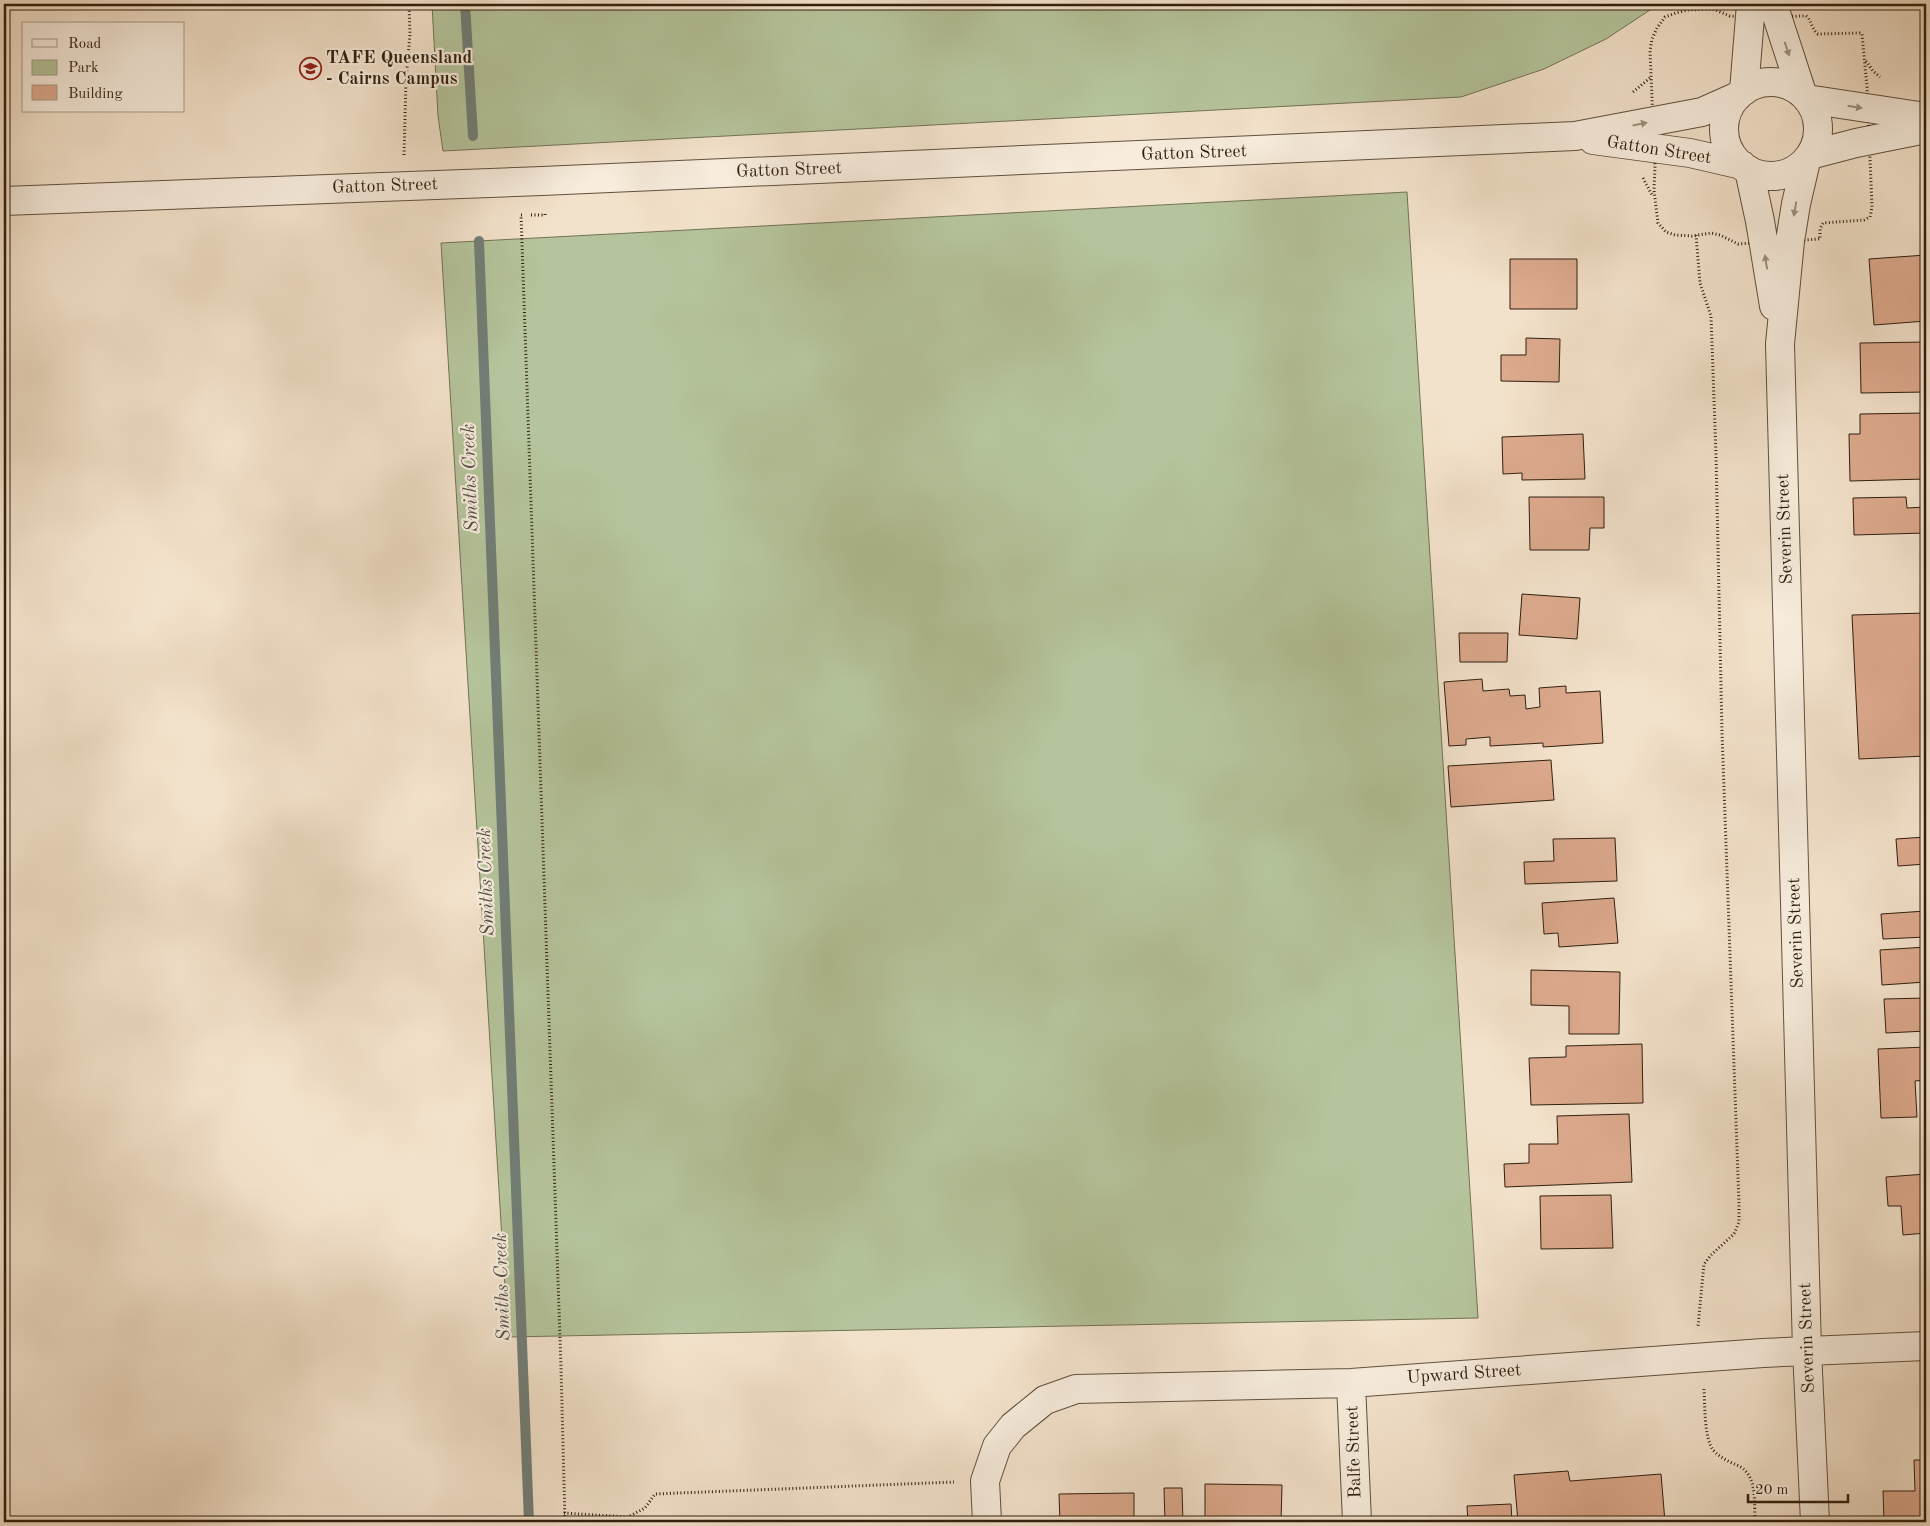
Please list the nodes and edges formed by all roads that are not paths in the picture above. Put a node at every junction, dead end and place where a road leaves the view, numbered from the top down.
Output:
1 (1774, 4) edge
2 (1741, 10) edge
3 (1741, 93) junction
4 (1804, 96) junction
5 (1926, 117) edge
6 (1926, 129) edge
7 (1575, 136) junction
8 (1808, 158) junction
9 (1746, 168) junction
10 (4, 202) edge
11 (1780, 344) junction
12 (1926, 1346) edge
13 (1807, 1350) junction
14 (1351, 1382) junction
15 (986, 1522) edge
16 (1357, 1522) edge
17 (1815, 1522) edge

1 -> 4 street
2 - 3 street
3 - 4 street
7 -> 3 street, Gatton Street
3 - 9 street
4 -> 5 street
4 - 8 street
6 - 8 street
7 - 9 street, Gatton Street
7 - 10 street, Gatton Street
8 - 9 street
8 -> 11 street, Severin Street
11 -> 9 street, Severin Street
11 - 13 street, Severin Street
12 - 13 street, Upward Street
13 - 14 street, Upward Street
13 - 17 street, Severin Street
14 - 15 street, Upward Street
14 - 16 street, Balfe Street

